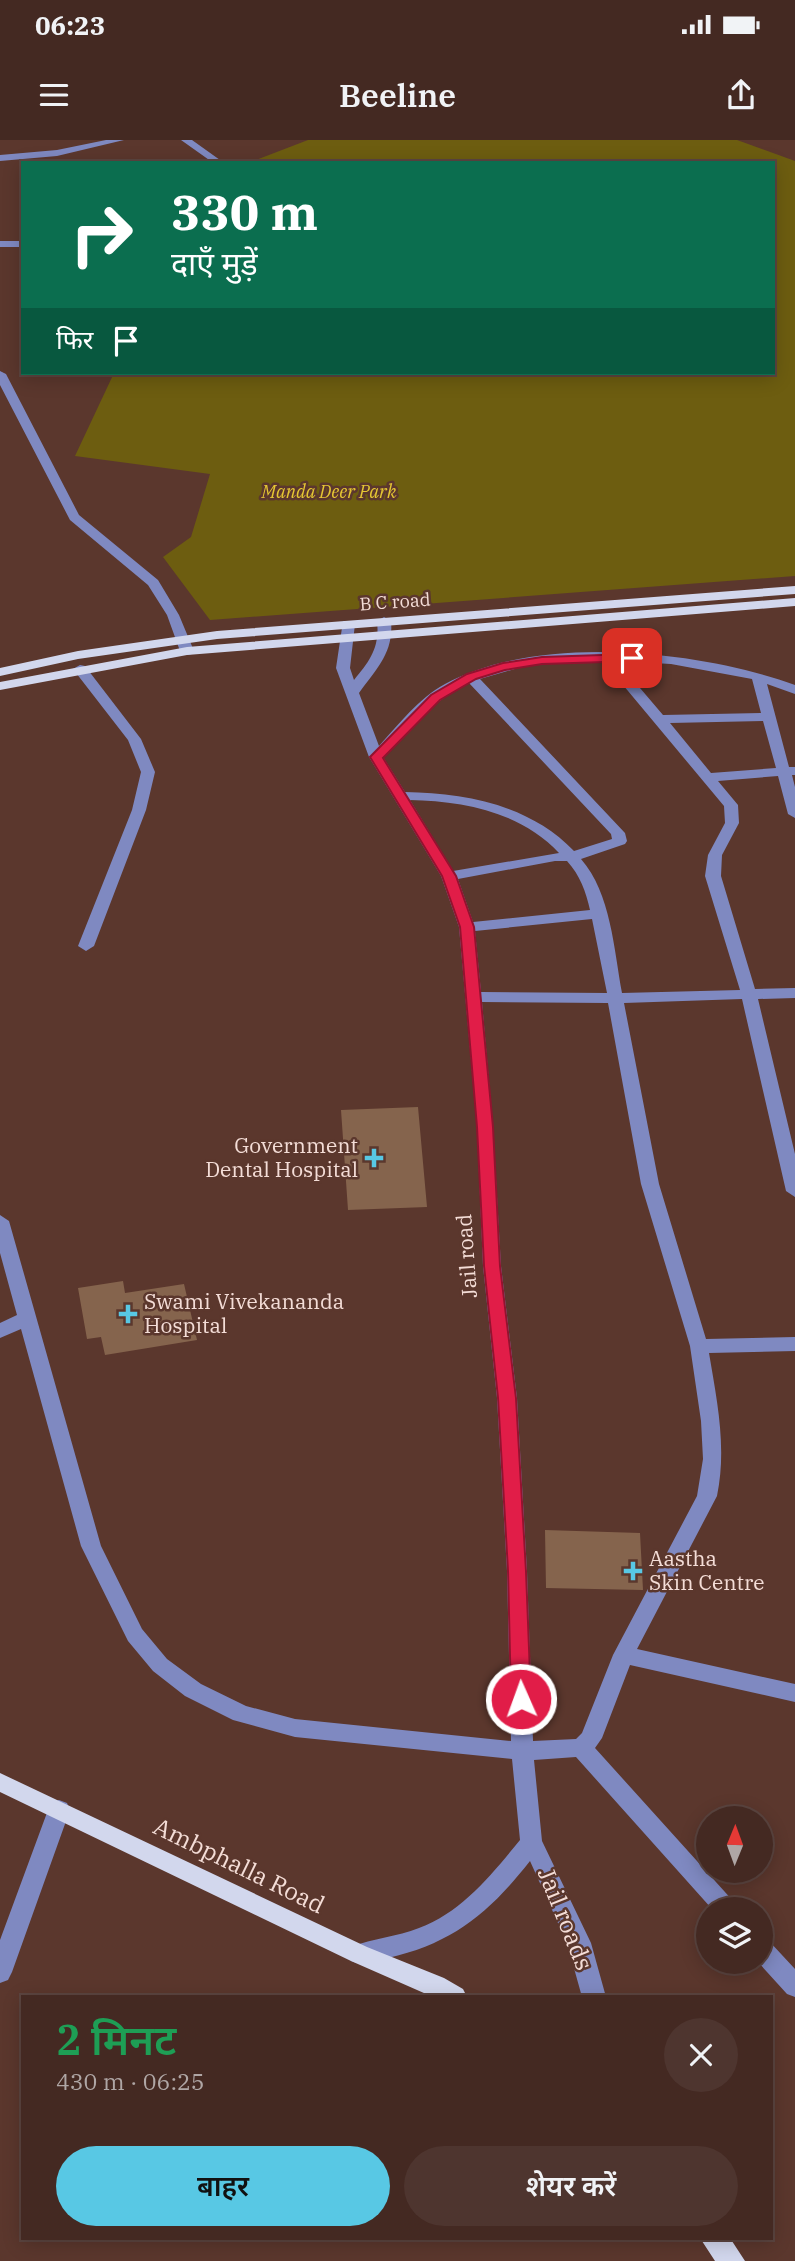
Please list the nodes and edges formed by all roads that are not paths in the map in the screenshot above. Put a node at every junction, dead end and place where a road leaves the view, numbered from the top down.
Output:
1 (119, 140) edge
2 (186, 140) edge
3 (0, 158) edge
4 (215, 160) dead end
5 (0, 244) edge
6 (21, 244) edge
7 (0, 374) edge
8 (795, 590) edge
9 (795, 602) edge
10 (384, 621) junction
11 (348, 631) junction
12 (387, 635) junction
13 (185, 645) junction
14 (607, 657) junction
15 (80, 669) junction
16 (0, 672) edge
17 (758, 676) junction
18 (471, 677) junction
19 (0, 686) edge
20 (795, 690) edge
21 (352, 693) junction
22 (769, 716) junction
23 (659, 719) junction
24 (376, 757) junction
25 (790, 771) edge
26 (709, 777) junction
27 (398, 796) junction
28 (795, 814) edge
29 (572, 858) junction
30 (449, 876) junction
31 (598, 914) junction
32 (467, 927) junction
33 (86, 946) dead end
34 (795, 993) edge
35 (749, 994) junction
36 (474, 998) junction
37 (616, 998) junction
38 (795, 1191) edge
39 (0, 1221) edge
40 (27, 1318) junction
41 (0, 1331) edge
42 (795, 1344) edge
43 (699, 1346) junction
44 (623, 1655) junction
45 (795, 1693) edge
46 (581, 1748) junction
47 (522, 1751) junction
48 (0, 1782) edge
49 (59, 1810) junction
50 (531, 1842) junction
51 (715, 1897) edge
52 (359, 1954) junction
53 (773, 1961) edge
54 (0, 1972) edge
55 (795, 1986) edge
56 (452, 1995) edge
57 (593, 1995) edge
58 (715, 2240) edge
59 (733, 2261) edge

1 - 3 street
2 - 4 street
5 - 6 street
7 - 13 street
8 - 10 main road, B C road
9 - 12 main road
10 - 11 main road, B C road
10 - 12 street
11 - 12 main road
11 - 13 main road, B C road
11 - 21 street, Jail road
12 - 21 street
13 - 15 main road
13 - 16 main road, B C road
14 - 17 street
14 - 18 street
14 - 23 street
15 - 19 main road
15 - 33 street
17 - 20 street
17 - 22 street
18 - 24 street
18 - 29 street
21 - 24 street, Jail road
22 - 23 street
22 - 25 street
23 - 26 street
24 - 27 street, Jail road
25 - 26 street
25 - 28 street
26 - 35 street
27 - 29 street
27 - 30 street, Jail road
29 - 30 street
29 - 31 street
30 - 32 street, Jail road
31 - 32 street
31 - 37 street
32 - 36 street, Jail road
34 - 35 street
35 - 37 street
35 - 38 street
36 - 37 street
36 - 47 street, Jail road
37 - 43 street
39 - 40 street
40 - 41 street
40 - 47 street
42 - 43 street
43 - 44 street
44 - 45 street
44 - 46 street
46 - 47 street
46 - 51 street
47 - 50 street, Jail road
48 - 49 main road, Ambphalla Road
49 - 52 main road, Ambphalla Road
49 - 54 street
50 - 52 street
50 - 57 street, Jail roads
52 - 56 main road, Ambphalla Road
53 - 55 street
58 - 59 main road

